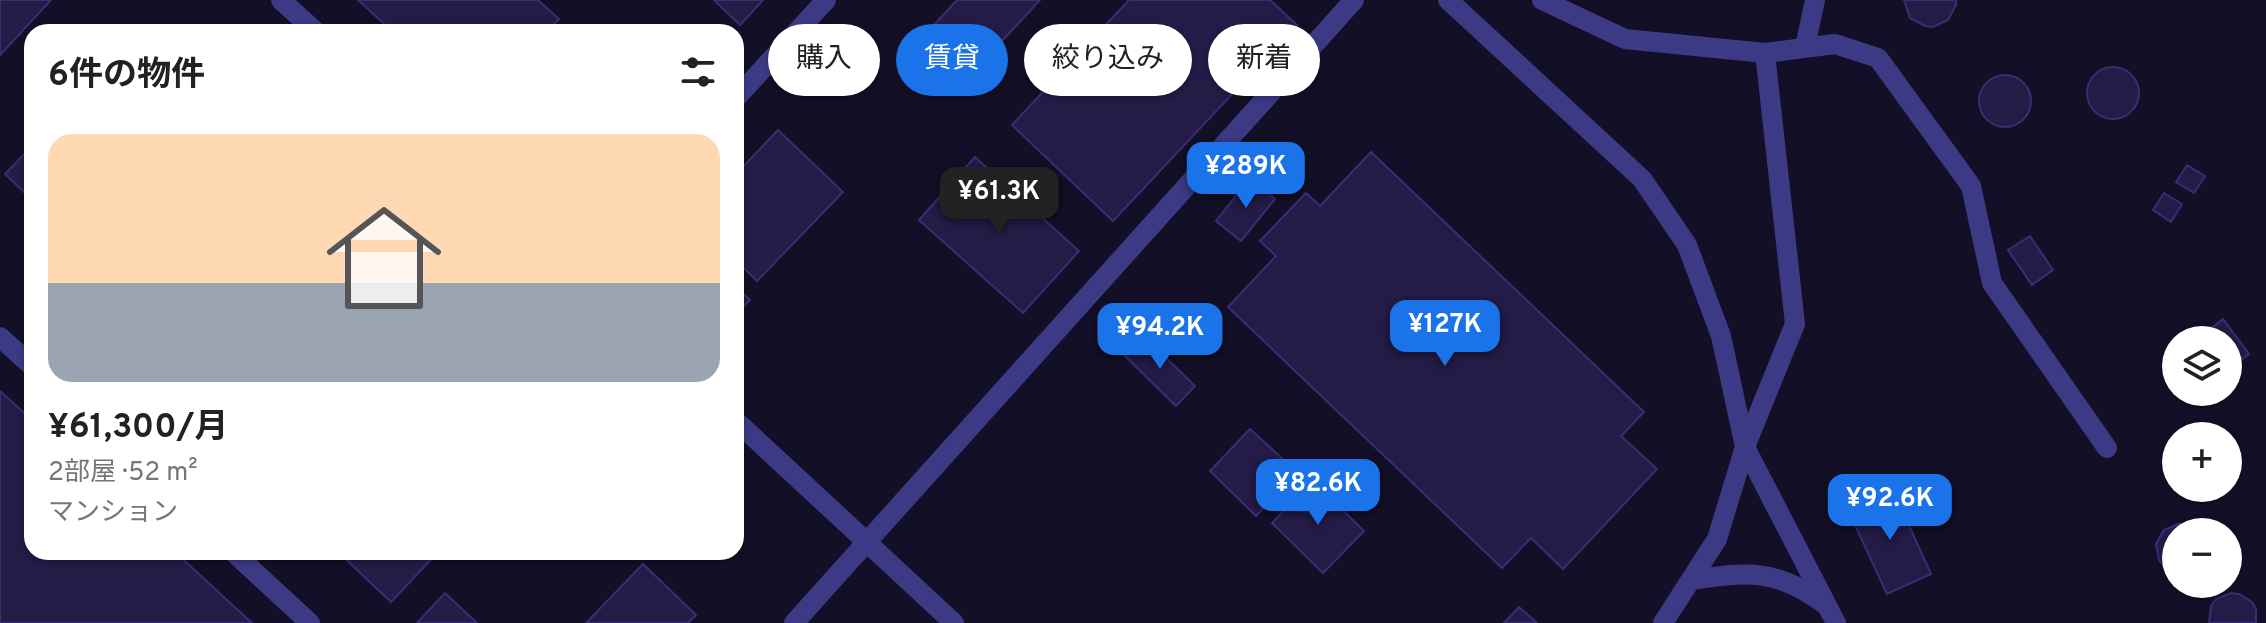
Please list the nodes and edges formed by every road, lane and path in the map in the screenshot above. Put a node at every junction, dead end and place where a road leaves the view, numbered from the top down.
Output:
1 (281, 0) edge
2 (826, 0) edge
3 (1354, 0) edge
4 (1448, 0) edge
5 (1542, 0) edge
6 (1815, 0) edge
7 (307, 24) edge
8 (1805, 47) junction
9 (1765, 53) junction
10 (744, 89) edge
11 (0, 337) edge
12 (24, 359) edge
13 (744, 428) edge
14 (1745, 447) junction
15 (2107, 448) dead end
16 (867, 543) junction
17 (242, 560) edge
18 (1691, 580) junction
19 (1832, 614) edge
20 (310, 623) edge
21 (794, 623) edge
22 (954, 623) edge
23 (1663, 623) edge

1 - 7 street
2 - 10 street
3 - 16 street
4 - 14 street
5 - 9 street
6 - 8 street
8 - 9 street
8 - 15 street
9 - 14 street
11 - 12 street
13 - 16 street
14 - 18 street
14 - 19 street
16 - 21 street
16 - 22 street
17 - 20 street
18 - 19 street
18 - 23 street

